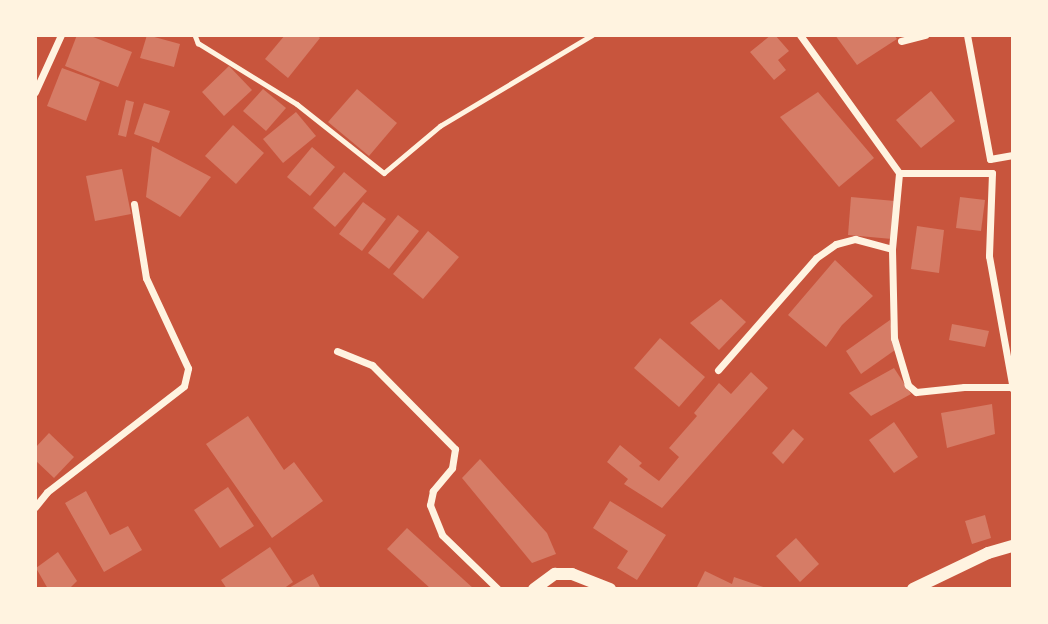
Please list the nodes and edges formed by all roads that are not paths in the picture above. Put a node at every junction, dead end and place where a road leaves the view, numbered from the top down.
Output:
1 (61, 35) edge
2 (800, 35) edge
3 (925, 35) edge
4 (967, 35) edge
5 (901, 41) dead end
6 (35, 92) edge
7 (1013, 155) edge
8 (899, 173) junction
9 (134, 204) dead end
10 (892, 249) junction
11 (337, 351) dead end
12 (718, 370) dead end
13 (1013, 388) edge
14 (35, 507) edge
15 (1013, 546) edge
16 (498, 589) edge
17 (534, 589) edge
18 (610, 589) edge
19 (913, 589) edge

1 - 6 street
2 - 8 street
3 - 5 street
4 - 7 street
8 - 10 street
8 - 13 street
9 - 14 street
10 - 12 street
10 - 13 street
11 - 16 street
15 - 19 street
17 - 18 street

